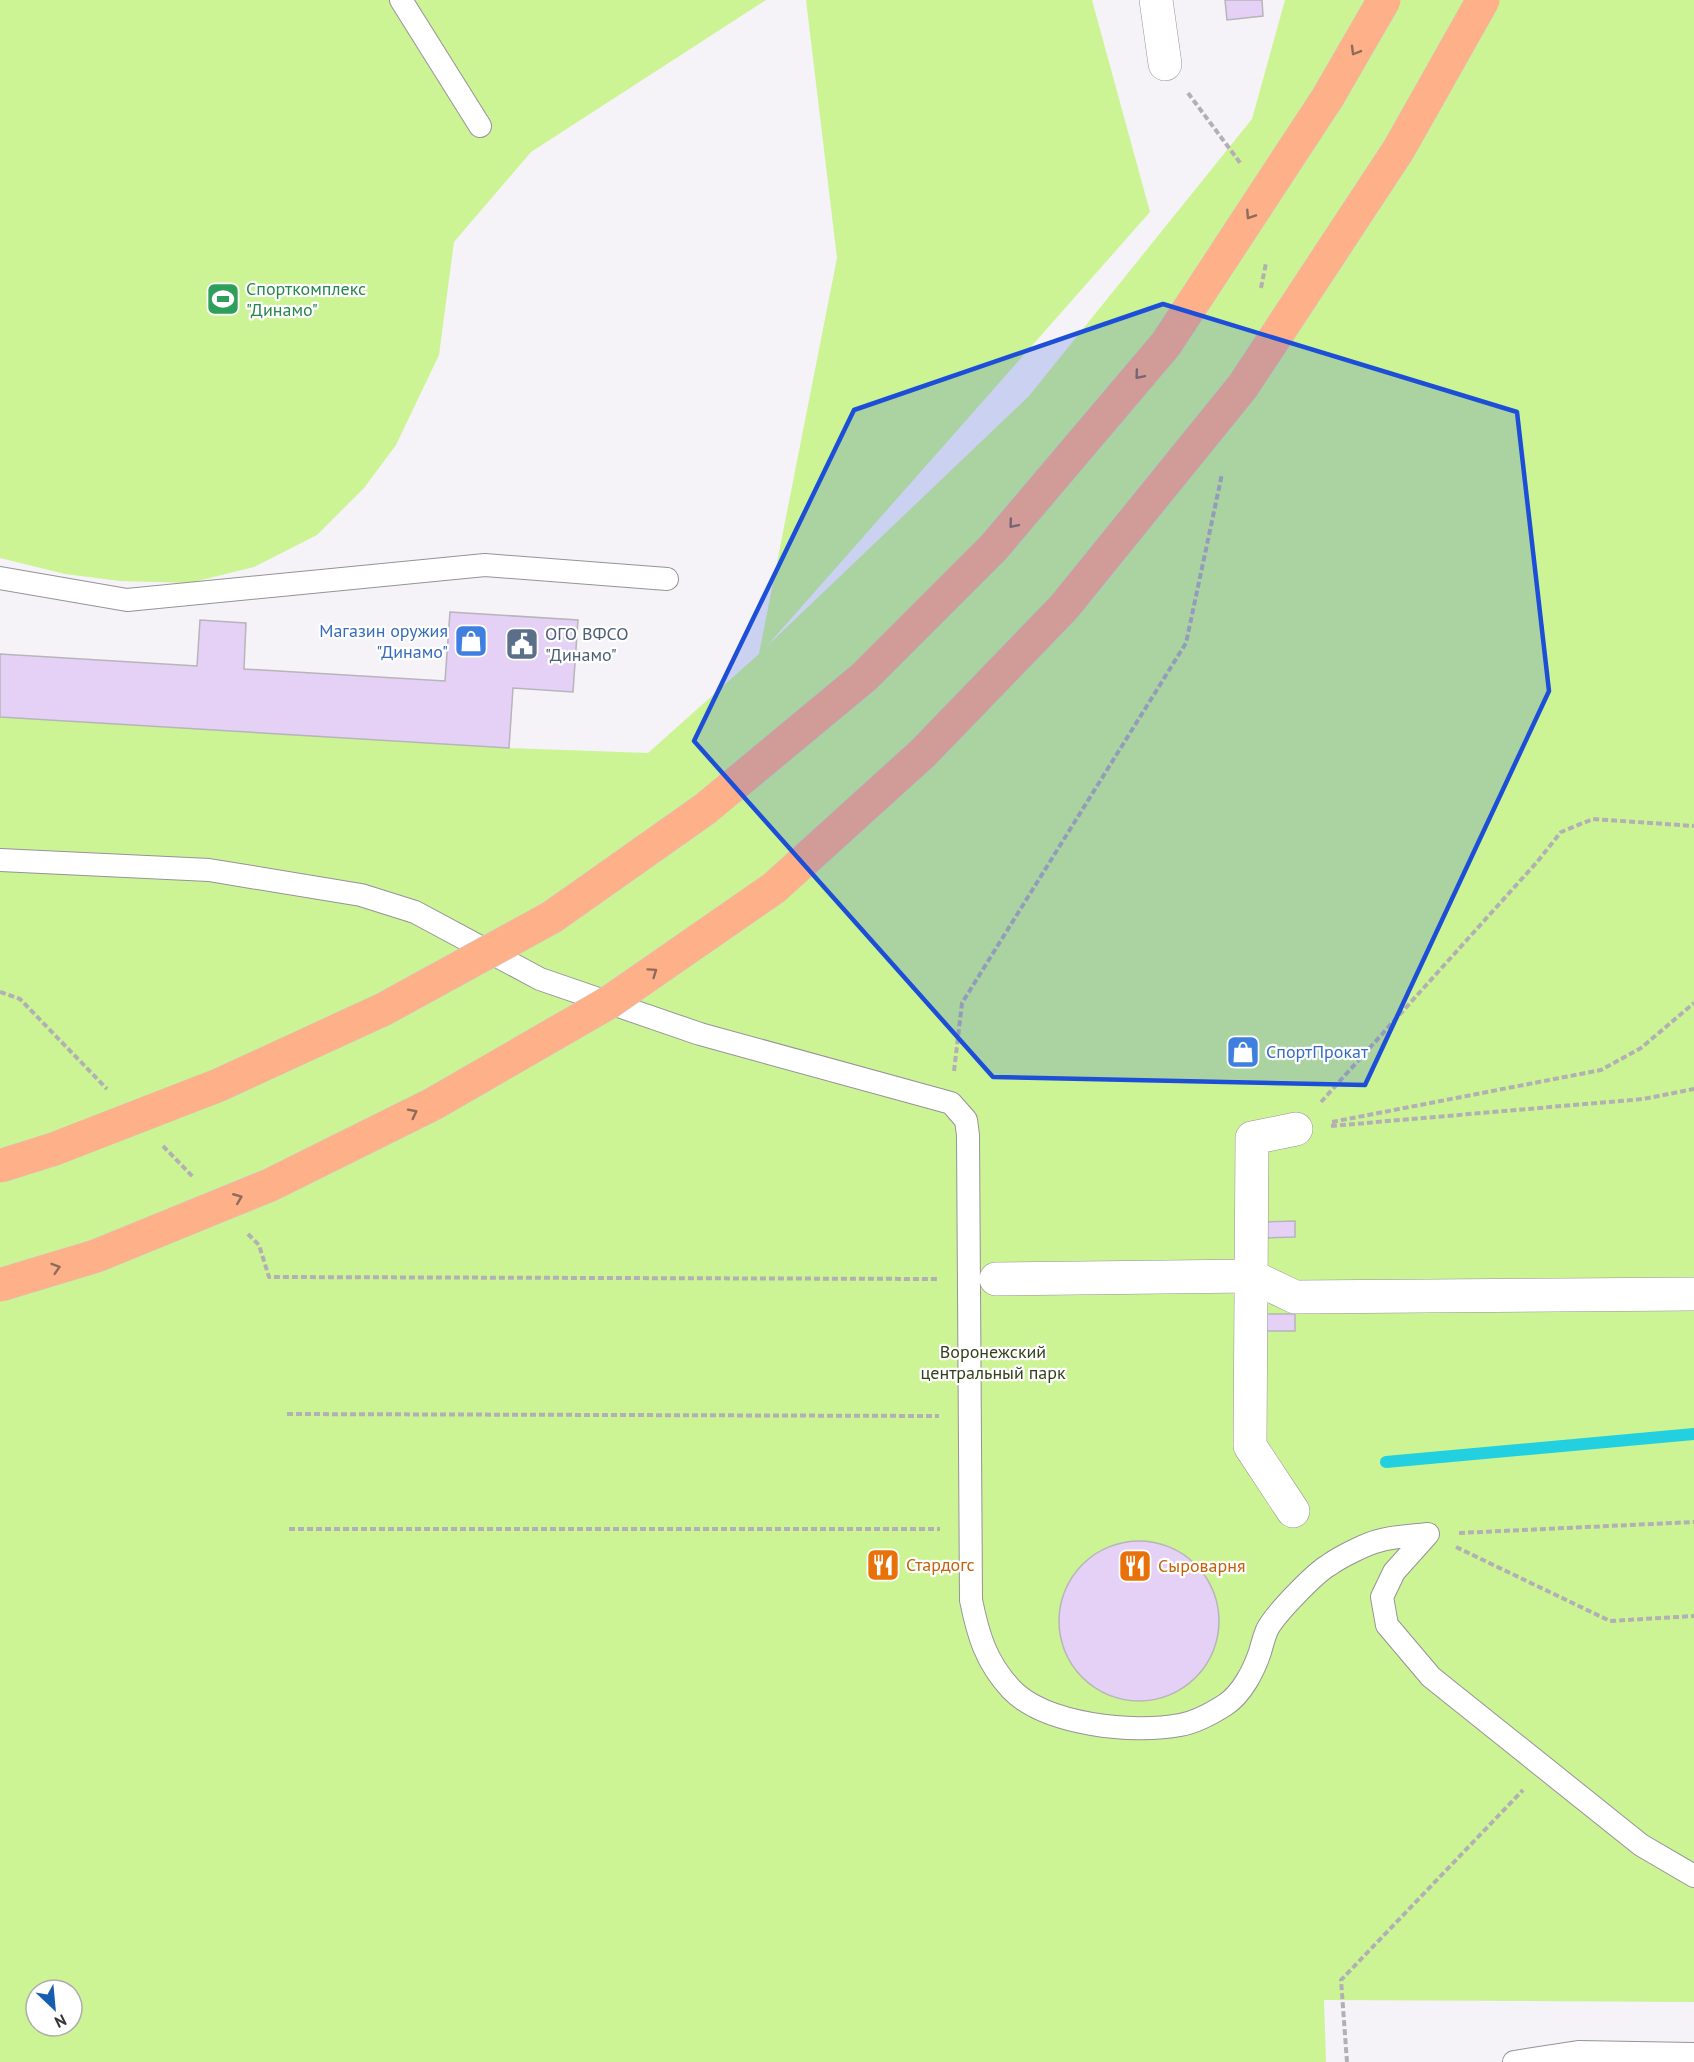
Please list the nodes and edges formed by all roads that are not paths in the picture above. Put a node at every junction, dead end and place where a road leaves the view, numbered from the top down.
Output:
1 (401, 0) edge
2 (1156, 0) edge
3 (1384, 0) edge
4 (1483, 0) edge
5 (1165, 64) road end
6 (480, 126) dead end
7 (0, 578) edge
8 (667, 579) dead end
9 (0, 860) edge
10 (1296, 1129) road end
11 (0, 1166) edge
12 (1251, 1276) junction
13 (982, 1279) junction
14 (0, 1285) edge
15 (1694, 1294) edge
16 (1293, 1511) dead end
17 (1694, 1876) edge
18 (1694, 2054) edge
19 (1514, 2062) edge

1 - 6 lane
2 - 5 street
3 -> 11 main road, bridge
14 -> 4 main road, bridge
7 - 8 lane
9 - 13 lane
10 - 12 street
12 - 13 street
12 - 15 street
12 - 16 street
13 - 17 lane
18 - 19 lane

